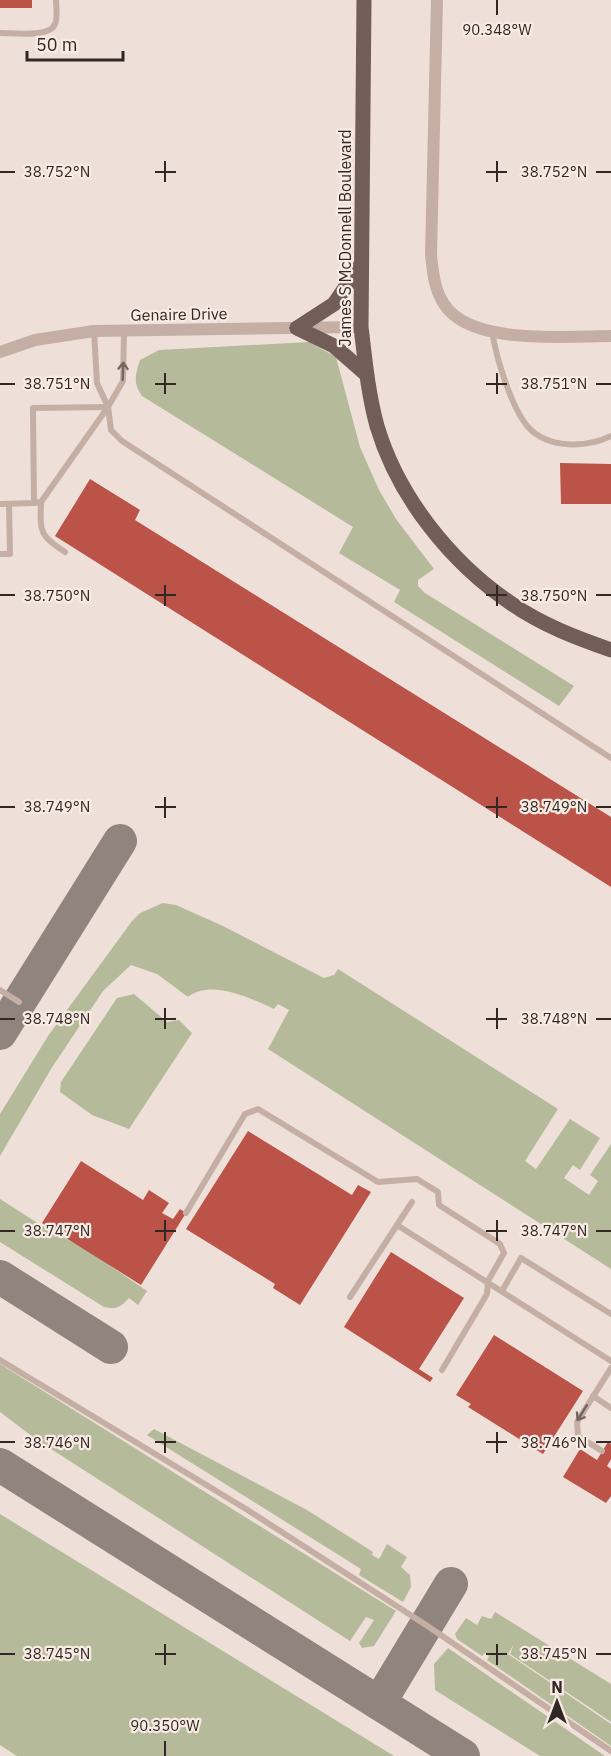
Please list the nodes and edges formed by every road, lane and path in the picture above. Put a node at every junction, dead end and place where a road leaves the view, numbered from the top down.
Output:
1 (56, 0) edge
2 (364, 0) edge
3 (437, 0) edge
4 (0, 33) edge
5 (360, 266) junction
6 (361, 327) junction
7 (297, 328) junction
8 (94, 331) junction
9 (124, 331) junction
10 (492, 331) junction
11 (611, 336) edge
12 (0, 352) edge
13 (366, 374) junction
14 (108, 407) junction
15 (611, 436) edge
16 (37, 503) junction
17 (0, 504) edge
18 (9, 504) junction
19 (65, 552) dead end
20 (0, 554) edge
21 (611, 648) edge
22 (611, 758) edge
23 (0, 990) edge
24 (19, 1002) dead end
25 (412, 1202) dead end
26 (186, 1213) dead end
27 (397, 1225) junction
28 (488, 1281) junction
29 (502, 1291) junction
30 (350, 1297) dead end
31 (611, 1314) edge
32 (0, 1360) edge
33 (611, 1361) edge
34 (611, 1368) edge
35 (442, 1370) dead end
36 (593, 1396) junction
37 (611, 1408) edge
38 (602, 1451) dead end
39 (611, 1751) edge

1 - 4 lane
2 - 5 main road, James S McDonnell Boulevard
3 - 10 street
5 - 6 main road, James S McDonnell Boulevard
5 - 7 main road
6 - 7 street, Genaire Drive
6 - 13 main road, James S McDonnell Boulevard
7 - 9 street, Genaire Drive
7 - 13 main road
8 - 9 street, Genaire Drive
8 - 12 street, Genaire Drive
8 - 14 lane
14 -> 9 lane
10 - 11 street
10 - 15 lane
13 - 21 main road, James S McDonnell Boulevard
14 - 16 lane
14 - 16 lane
14 - 22 lane
16 - 18 lane
16 - 19 lane
17 - 18 lane
18 - 20 lane
23 - 24 lane
25 - 27 lane
26 - 28 lane
27 - 28 lane
27 - 30 lane
28 - 29 lane
28 - 35 lane
29 - 31 lane
29 - 33 lane
32 - 39 lane
34 - 36 lane
36 - 37 lane
36 -> 38 lane

